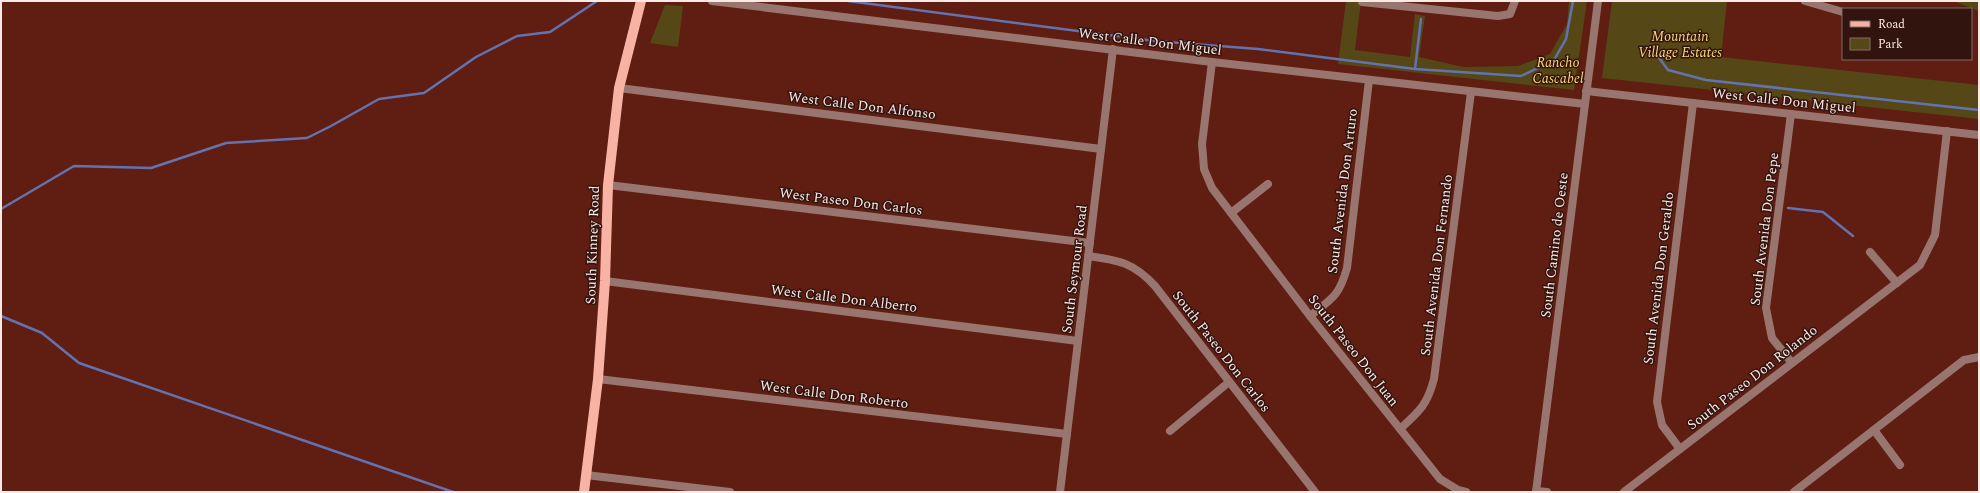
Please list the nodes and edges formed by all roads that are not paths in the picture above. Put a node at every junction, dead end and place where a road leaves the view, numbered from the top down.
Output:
1 (641, 1) edge
2 (712, 1) edge
3 (1515, 1) edge
4 (1598, 1) edge
5 (1806, 1) edge
6 (1362, 2) edge
7 (1403, 3) edge
8 (1842, 12) edge
9 (1113, 49) junction
10 (1212, 62) junction
11 (1369, 80) junction
12 (619, 88) junction
13 (1586, 91) junction
14 (1471, 92) junction
15 (1693, 103) junction
16 (1585, 104) junction
17 (1791, 114) junction
18 (1947, 131) junction
19 (1979, 135) edge
20 (1101, 149) junction
21 (1268, 184) dead end
22 (608, 185) junction
23 (1231, 213) junction
24 (1090, 243) junction
25 (1870, 252) dead end
26 (1088, 256) junction
27 (606, 282) junction
28 (1897, 283) junction
29 (1310, 316) junction
30 (1078, 341) junction
31 (1979, 357) edge
32 (1792, 363) junction
33 (598, 380) junction
34 (1229, 382) junction
35 (1400, 429) junction
36 (1874, 430) junction
37 (1170, 431) dead end
38 (1067, 434) junction
39 (1680, 449) junction
40 (1900, 465) dead end
41 (586, 474) junction
42 (1536, 491) edge
43 (584, 492) edge
44 (730, 492) edge
45 (1060, 492) edge
46 (1315, 492) edge
47 (1466, 492) edge
48 (1547, 492) edge
49 (1624, 492) edge
50 (1794, 492) edge

1 - 12 main road, South Kinney Road
2 - 9 street, West Calle Don Miguel
3 - 7 street
4 - 13 street, South Camino de Oeste
5 - 8 street
6 - 7 street
9 - 10 street, West Calle Don Miguel
9 - 20 street, South Seymour Road
10 - 11 street, West Calle Don Miguel
10 - 23 street, South Paseo Don Juan
11 - 14 street, West Calle Don Miguel
11 - 29 street, South Avenida Don Arturo
12 - 20 street, West Calle Don Alfonso
12 - 22 main road, South Kinney Road
13 - 15 street, West Calle Don Miguel
13 - 16 street, South Camino de Oeste
14 - 16 street, West Calle Don Miguel
14 - 35 street, South Avenida Don Fernando
15 - 17 street, West Calle Don Miguel
15 - 39 street, South Avenida Don Geraldo
16 - 42 street, South Camino de Oeste
17 - 18 street, West Calle Don Miguel
17 - 32 street, South Avenida Don Pepe
18 - 19 street, West Calle Don Miguel
18 - 28 street, South Paseo Don Rolando
20 - 24 street, South Seymour Road
21 - 23 street
22 - 24 street, West Paseo Don Carlos
22 - 27 main road, South Kinney Road
23 - 29 street, South Paseo Don Juan
24 - 26 street, South Seymour Road
25 - 28 street
26 - 30 street, South Seymour Road
26 - 34 street, South Paseo Don Carlos
27 - 30 street, West Calle Don Alberto
27 - 33 main road, South Kinney Road
28 - 32 street, South Paseo Don Rolando
29 - 35 street, South Paseo Don Juan
30 - 38 street, South Seymour Road
31 - 36 street
32 - 39 street, South Paseo Don Rolando
33 - 38 street, West Calle Don Roberto
33 - 41 main road, South Kinney Road
34 - 37 street
34 - 46 street, South Paseo Don Carlos
35 - 47 street, South Paseo Don Juan
36 - 40 street
36 - 50 street
38 - 45 street, South Seymour Road
39 - 49 street, South Paseo Don Rolando
41 - 43 main road, South Kinney Road
41 - 44 street
42 - 48 street

